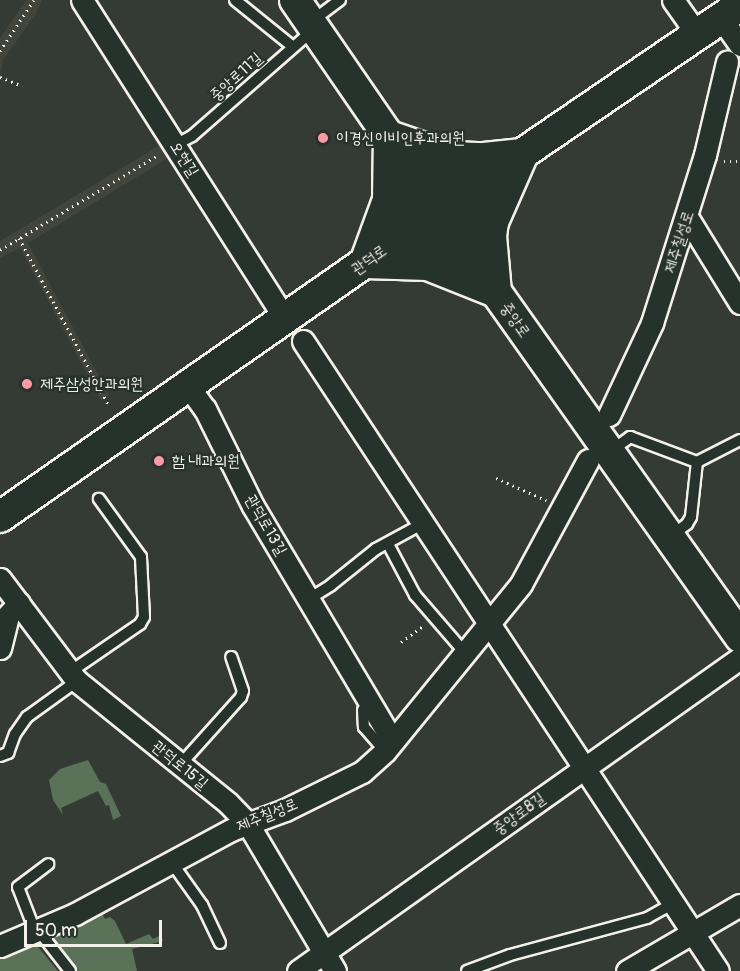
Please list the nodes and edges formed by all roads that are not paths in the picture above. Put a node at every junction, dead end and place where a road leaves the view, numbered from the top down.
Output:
1 (82, 0) edge
2 (235, 0) edge
3 (340, 0) edge
4 (673, 0) edge
5 (719, 19) edge
6 (303, 24) edge
7 (734, 53) edge
8 (389, 136) junction
9 (175, 145) junction
10 (523, 153) junction
11 (440, 210) junction
12 (687, 217) junction
13 (365, 263) junction
14 (496, 292) junction
15 (740, 303) edge
16 (294, 330) junction
17 (188, 386) junction
18 (609, 415) dead end
19 (740, 440) edge
20 (598, 456) junction
21 (697, 462) junction
22 (99, 499) dead end
23 (0, 517) edge
24 (422, 524) junction
25 (669, 537) junction
26 (388, 544) junction
27 (0, 579) edge
28 (309, 598) junction
29 (19, 603) junction
30 (488, 626) junction
31 (740, 637) edge
32 (0, 648) edge
33 (465, 653) junction
34 (231, 657) dead end
35 (740, 658) edge
36 (74, 677) junction
37 (390, 745) junction
38 (0, 756) edge
39 (180, 765) junction
40 (582, 768) junction
41 (248, 824) junction
42 (172, 863) junction
43 (48, 864) dead end
44 (10, 878) dead end
45 (18, 887) junction
46 (672, 904) junction
47 (740, 905) edge
48 (37, 930) junction
49 (692, 933) junction
50 (220, 943) dead end
51 (0, 946) edge
52 (329, 962) edge
53 (70, 971) edge
54 (298, 971) edge
55 (467, 971) edge
56 (627, 971) edge
57 (718, 971) edge

1 - 9 street, 오현길
2 - 6 lane
3 - 6 lane, 중앙로11길
4 - 5 street
5 - 7 street
5 - 10 main road, 관덕로
6 - 8 main road, 중앙로
6 - 9 lane, 중앙로11길
7 - 12 street, 제주칠성로
8 - 10 main road
8 - 11 main road, 중앙로
8 - 13 main road
9 - 16 street, 오현길
10 - 11 main road, 관덕로
10 - 14 main road
11 - 13 main road, 관덕로
11 - 14 main road, 중앙로
12 - 15 street
12 - 18 street, 제주칠성로
13 - 14 main road
13 - 16 main road, 관덕로
14 - 20 main road, 중앙로
16 - 17 main road, 관덕로
16 - 24 street
17 - 23 main road, 관덕로
17 - 28 street, 관덕로13길
19 - 21 lane
20 - 21 lane
20 - 25 main road, 중앙로
20 - 30 street, 제주칠성로
21 - 25 lane
22 - 36 lane
24 - 26 lane
24 - 30 street
25 - 31 main road, 중앙로
26 - 28 lane
26 - 33 lane
27 - 29 street, 관덕로15길
28 - 37 street, 관덕로13길
29 - 32 street
29 - 36 street, 관덕로15길
30 - 33 street, 제주칠성로
30 - 40 street
33 - 37 street, 제주칠성로
34 - 39 lane
35 - 40 street, 중앙로8길
36 - 38 lane
36 - 39 street, 관덕로15길
37 - 41 street, 제주칠성로
39 - 41 street, 관덕로15길
40 - 46 street
40 - 52 street, 중앙로8길
41 - 42 street, 제주칠성로
41 - 52 street, 관덕로15길
42 - 48 street, 제주칠성로
42 - 50 lane
43 - 45 lane
44 - 45 lane
45 - 48 lane
46 - 49 street
46 - 55 lane
47 - 49 street
48 - 51 street, 제주칠성로
48 - 53 lane
49 - 56 street
49 - 57 street
52 - 54 street, 중앙로8길

